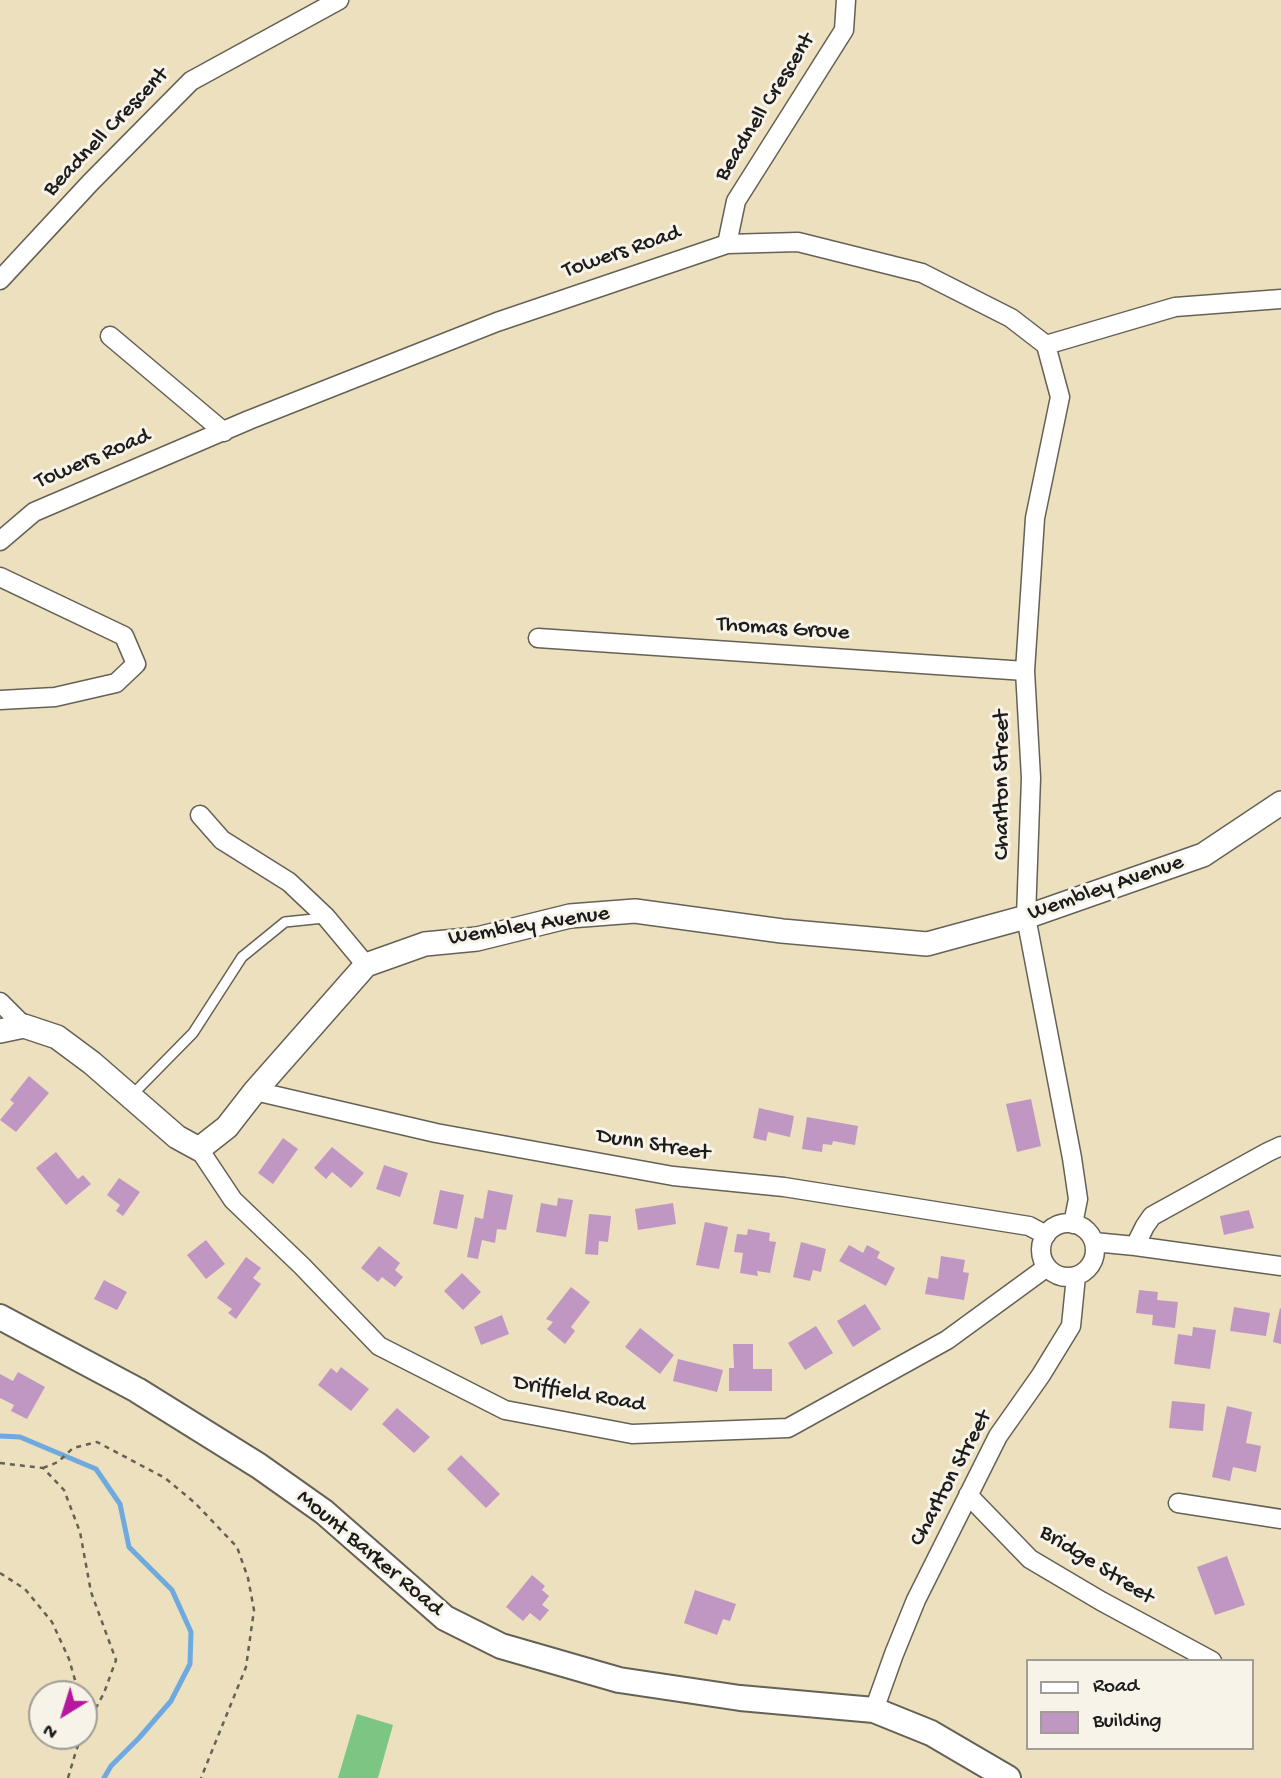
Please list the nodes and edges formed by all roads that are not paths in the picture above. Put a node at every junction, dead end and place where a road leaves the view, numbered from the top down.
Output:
1 (339, 0) edge
2 (846, 0) edge
3 (727, 244) junction
4 (0, 280) edge
5 (1281, 299) edge
6 (110, 336) dead end
7 (1046, 345) junction
8 (224, 432) junction
9 (0, 541) edge
10 (0, 577) edge
11 (538, 638) dead end
12 (1025, 671) junction
13 (0, 700) edge
14 (1281, 803) edge
15 (200, 815) dead end
16 (326, 917) junction
17 (1026, 918) junction
18 (366, 965) junction
19 (0, 1002) edge
20 (24, 1026) junction
21 (0, 1031) edge
22 (255, 1091) junction
23 (131, 1096) junction
24 (1281, 1146) edge
25 (199, 1149) junction
26 (1073, 1224) junction
27 (1046, 1235) junction
28 (1094, 1242) junction
29 (1135, 1246) junction
30 (1281, 1266) edge
31 (1047, 1268) junction
32 (1076, 1276) junction
33 (0, 1317) edge
34 (968, 1495) junction
35 (1178, 1503) dead end
36 (1281, 1519) edge
37 (1208, 1659) edge
38 (874, 1710) junction
39 (1008, 1778) edge

1 - 4 street, Beadnell Crescent
2 - 3 street, Beadnell Crescent
3 - 7 street, Towers Road
3 - 8 street, Towers Road
5 - 7 street
6 - 8 street
7 - 12 street, Charlton Street
8 - 9 street, Towers Road
10 - 13 street
11 - 12 street, Thomas Grove
12 - 17 street, Charlton Street
14 - 17 street, Wembley Avenue
15 - 16 street
16 - 18 street
16 - 23 lane
17 - 18 street, Wembley Avenue
17 - 26 street, Charlton Street
18 - 22 street, Wembley Avenue
19 - 20 street
20 - 21 street
20 - 23 street
22 - 25 street, Wembley Avenue
22 - 27 street, Dunn Street
23 - 25 street
24 - 29 street
25 - 31 street, Driffield Road
26 - 27 street
26 - 28 street
27 - 31 street
28 - 29 street
28 - 32 street
29 - 30 street
31 - 32 street
32 - 34 street, Charlton Street
33 - 38 main road, Mount Barker Road
34 - 37 street, Bridge Street
34 - 38 street, Charlton Street
35 - 36 street
38 - 39 main road, Mount Barker Road

